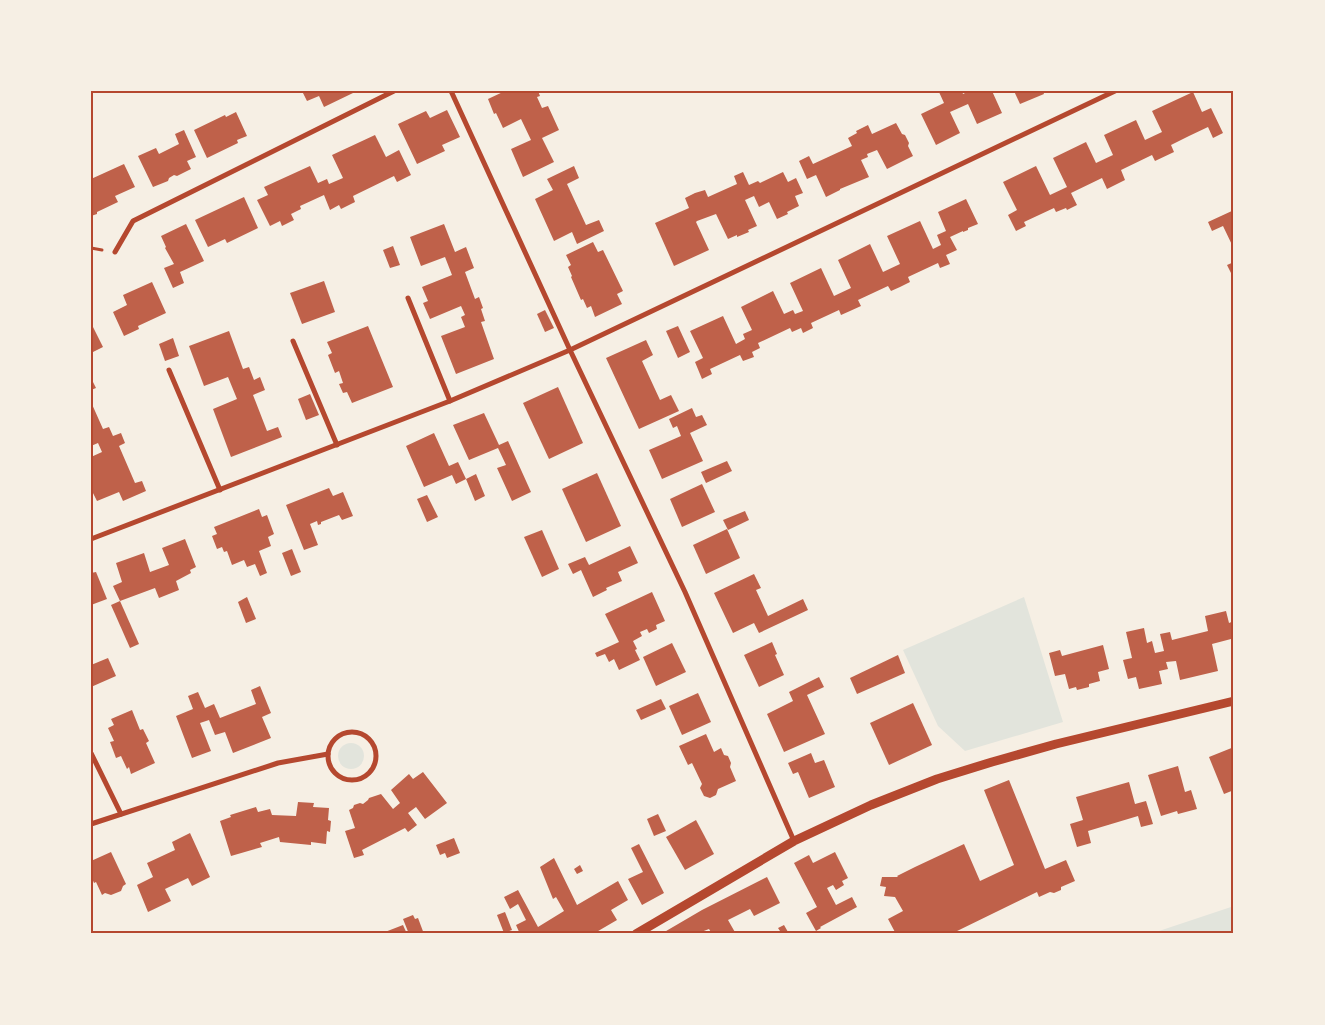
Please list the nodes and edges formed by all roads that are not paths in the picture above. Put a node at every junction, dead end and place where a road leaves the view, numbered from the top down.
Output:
1 (394, 91) edge
2 (451, 91) edge
3 (1115, 91) edge
4 (115, 252) dead end
5 (408, 298) dead end
6 (293, 341) dead end
7 (570, 350) junction
8 (170, 370) dead end
9 (450, 400) junction
10 (337, 445) junction
11 (220, 490) junction
12 (91, 539) edge
13 (1234, 702) edge
14 (91, 753) edge
15 (328, 754) junction
16 (121, 814) junction
17 (91, 824) edge
18 (794, 841) junction
19 (636, 934) edge

1 - 4 street
2 - 7 street
3 - 7 street
5 - 9 street
6 - 10 street
7 - 9 street
7 - 18 street
8 - 11 street
9 - 10 street
10 - 11 street
11 - 12 street
13 - 18 street
14 - 16 street
15 - 15 street
15 - 16 street
16 - 17 street
18 - 19 street

